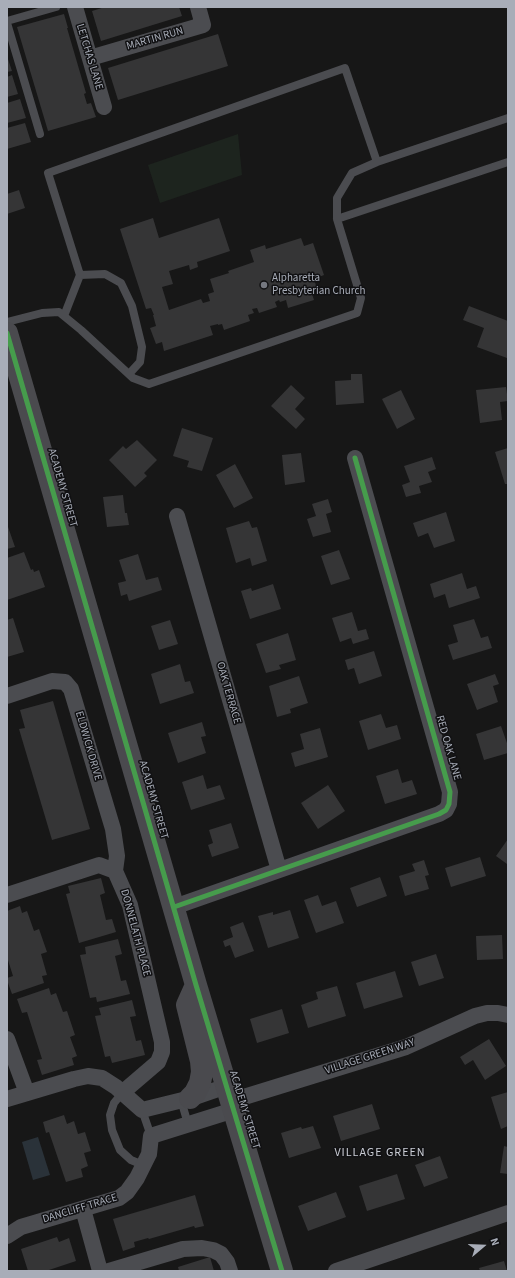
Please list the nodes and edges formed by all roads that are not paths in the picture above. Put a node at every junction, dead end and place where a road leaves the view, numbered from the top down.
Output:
1 (56, 7) edge
2 (74, 7) edge
3 (198, 7) edge
4 (7, 22) edge
5 (90, 58) junction
6 (104, 106) dead end
7 (508, 118) edge
8 (40, 134) dead end
9 (377, 162) junction
10 (508, 162) edge
11 (337, 220) junction
12 (80, 275) junction
13 (64, 316) junction
14 (7, 322) edge
15 (7, 333) edge
16 (129, 374) junction
17 (355, 458) dead end
18 (177, 516) dead end
19 (7, 696) edge
20 (115, 870) junction
21 (279, 870) junction
22 (7, 895) edge
23 (174, 907) junction
24 (196, 986) junction
25 (508, 1015) edge
26 (7, 1039) edge
27 (123, 1092) junction
28 (27, 1093) junction
29 (185, 1099) junction
30 (231, 1099) junction
31 (7, 1100) edge
32 (142, 1110) junction
33 (188, 1124) junction
34 (151, 1136) junction
35 (144, 1164) junction
36 (82, 1209) junction
37 (508, 1213) edge
38 (7, 1236) edge
39 (100, 1271) edge
40 (109, 1271) edge
41 (230, 1271) edge
42 (282, 1271) edge
43 (336, 1271) edge

1 - 4 lane
2 - 5 street, LETCHAS LANE
3 - 5 street, MARTIN RUN
4 - 8 lane
5 - 6 street, LETCHAS LANE
7 - 9 lane
9 - 11 lane
9 - 12 lane
10 - 11 lane
11 - 16 lane
12 - 13 lane
12 - 16 lane
13 - 14 lane
13 - 16 lane
15 - 23 street, ACADEMY STREET
17 - 21 street, RED OAK LANE
18 - 21 street, OAK TERRACE
19 - 20 street, ELDWICK DRIVE
20 - 22 street
20 - 27 street, DONNELATH PLACE
21 - 23 street, RED OAK LANE
23 - 24 street, ACADEMY STREET
24 - 29 street
24 - 30 street, ACADEMY STREET
25 - 30 street, VILLAGE GREEN WAY
26 - 28 street
27 - 28 street
27 - 32 street
27 - 35 lane
28 - 31 street
29 - 30 street
29 - 32 street
29 - 33 lane
30 - 33 street
30 - 42 street, ACADEMY STREET
32 - 34 lane
33 - 34 street
34 - 35 street, DANCLIFF TRACE
35 - 36 street, DANCLIFF TRACE
36 - 38 street, DANCLIFF TRACE
36 - 39 street
37 - 43 street
40 - 41 street

